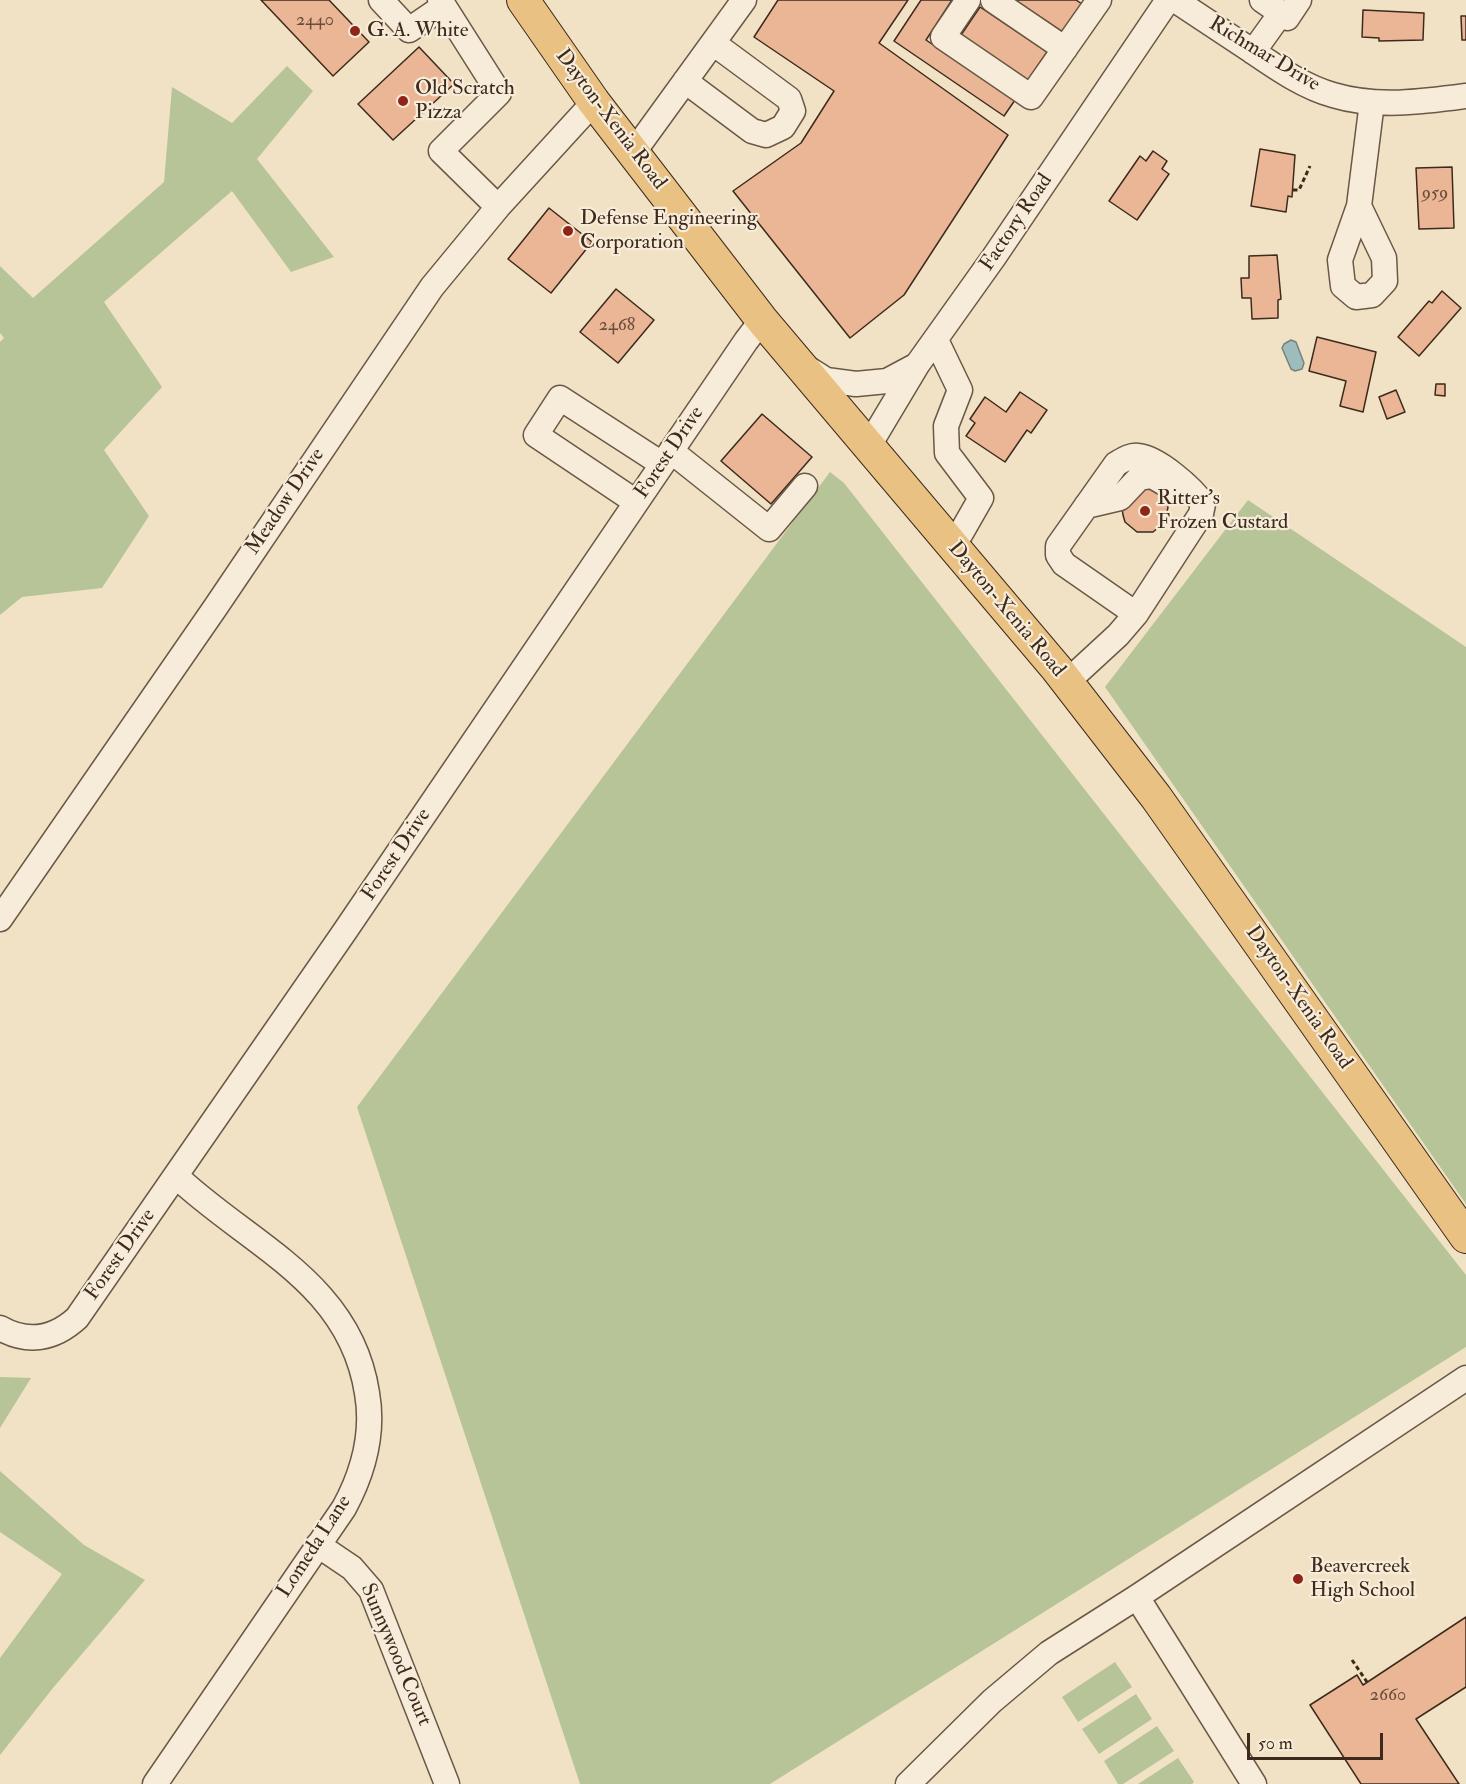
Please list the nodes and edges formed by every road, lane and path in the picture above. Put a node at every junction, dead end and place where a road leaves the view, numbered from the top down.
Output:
1 (381, 0) edge
2 (523, 0) edge
3 (744, 0) edge
4 (968, 0) edge
5 (993, 0) edge
6 (1097, 0) edge
7 (1168, 0) edge
8 (1175, 0) edge
9 (442, 3) edge
10 (1280, 4) edge
11 (713, 43) junction
12 (1065, 49) junction
13 (1253, 52) junction
14 (685, 81) junction
15 (1466, 96) edge
16 (594, 102) junction
17 (1372, 102) junction
18 (633, 153) junction
19 (1310, 166) dead end
20 (1293, 190) dead end
21 (1359, 206) dead end
22 (498, 207) junction
23 (762, 320) junction
24 (936, 340) junction
25 (795, 361) junction
26 (917, 365) junction
27 (868, 447) junction
28 (666, 458) junction
29 (805, 486) dead end
30 (636, 502) junction
31 (953, 547) junction
32 (1136, 614) junction
33 (1067, 682) junction
34 (0, 919) edge
35 (176, 1176) junction
36 (1466, 1237) edge
37 (0, 1328) edge
38 (1466, 1378) edge
39 (318, 1545) junction
40 (1137, 1597) junction
41 (1352, 1660) dead end
42 (1367, 1682) dead end
43 (155, 1784) edge
44 (447, 1784) edge
45 (908, 1784) edge
46 (1254, 1784) edge

1 - 9 street
2 - 16 main road, Dayton-Xenia Road
3 - 11 street
4 - 12 street
5 - 12 street
6 - 12 street
7 - 24 street, Factory Road
8 - 13 street, Richmar Drive
9 - 22 street
10 - 13 street
11 - 14 street
11 - 14 street
13 - 17 street, Richmar Drive
14 - 18 street
15 - 17 street, Richmar Drive
16 - 18 main road, Dayton-Xenia Road
16 - 22 street, Meadow Drive
17 - 21 street
18 - 23 main road, Dayton-Xenia Road
19 - 20 path
22 - 34 street, Meadow Drive
23 - 25 main road, Dayton-Xenia Road
23 - 28 street, Forest Drive
24 - 26 street, Factory Road
24 - 31 street
25 - 26 street
25 - 27 main road, Dayton-Xenia Road
26 - 27 street, Factory Road
27 - 31 main road, Dayton-Xenia Road
28 - 29 street
28 - 30 street, Forest Drive
28 - 30 street
30 - 35 street, Forest Drive
31 - 33 main road, Dayton-Xenia Road
32 - 32 street
32 - 33 street
33 - 36 main road, Dayton-Xenia Road
35 - 37 street, Forest Drive
35 - 39 street, Lomeda Lane
38 - 40 street
39 - 43 street, Lomeda Lane
39 - 44 street, Sunnywood Court
40 - 45 street
40 - 46 street
41 - 42 path

